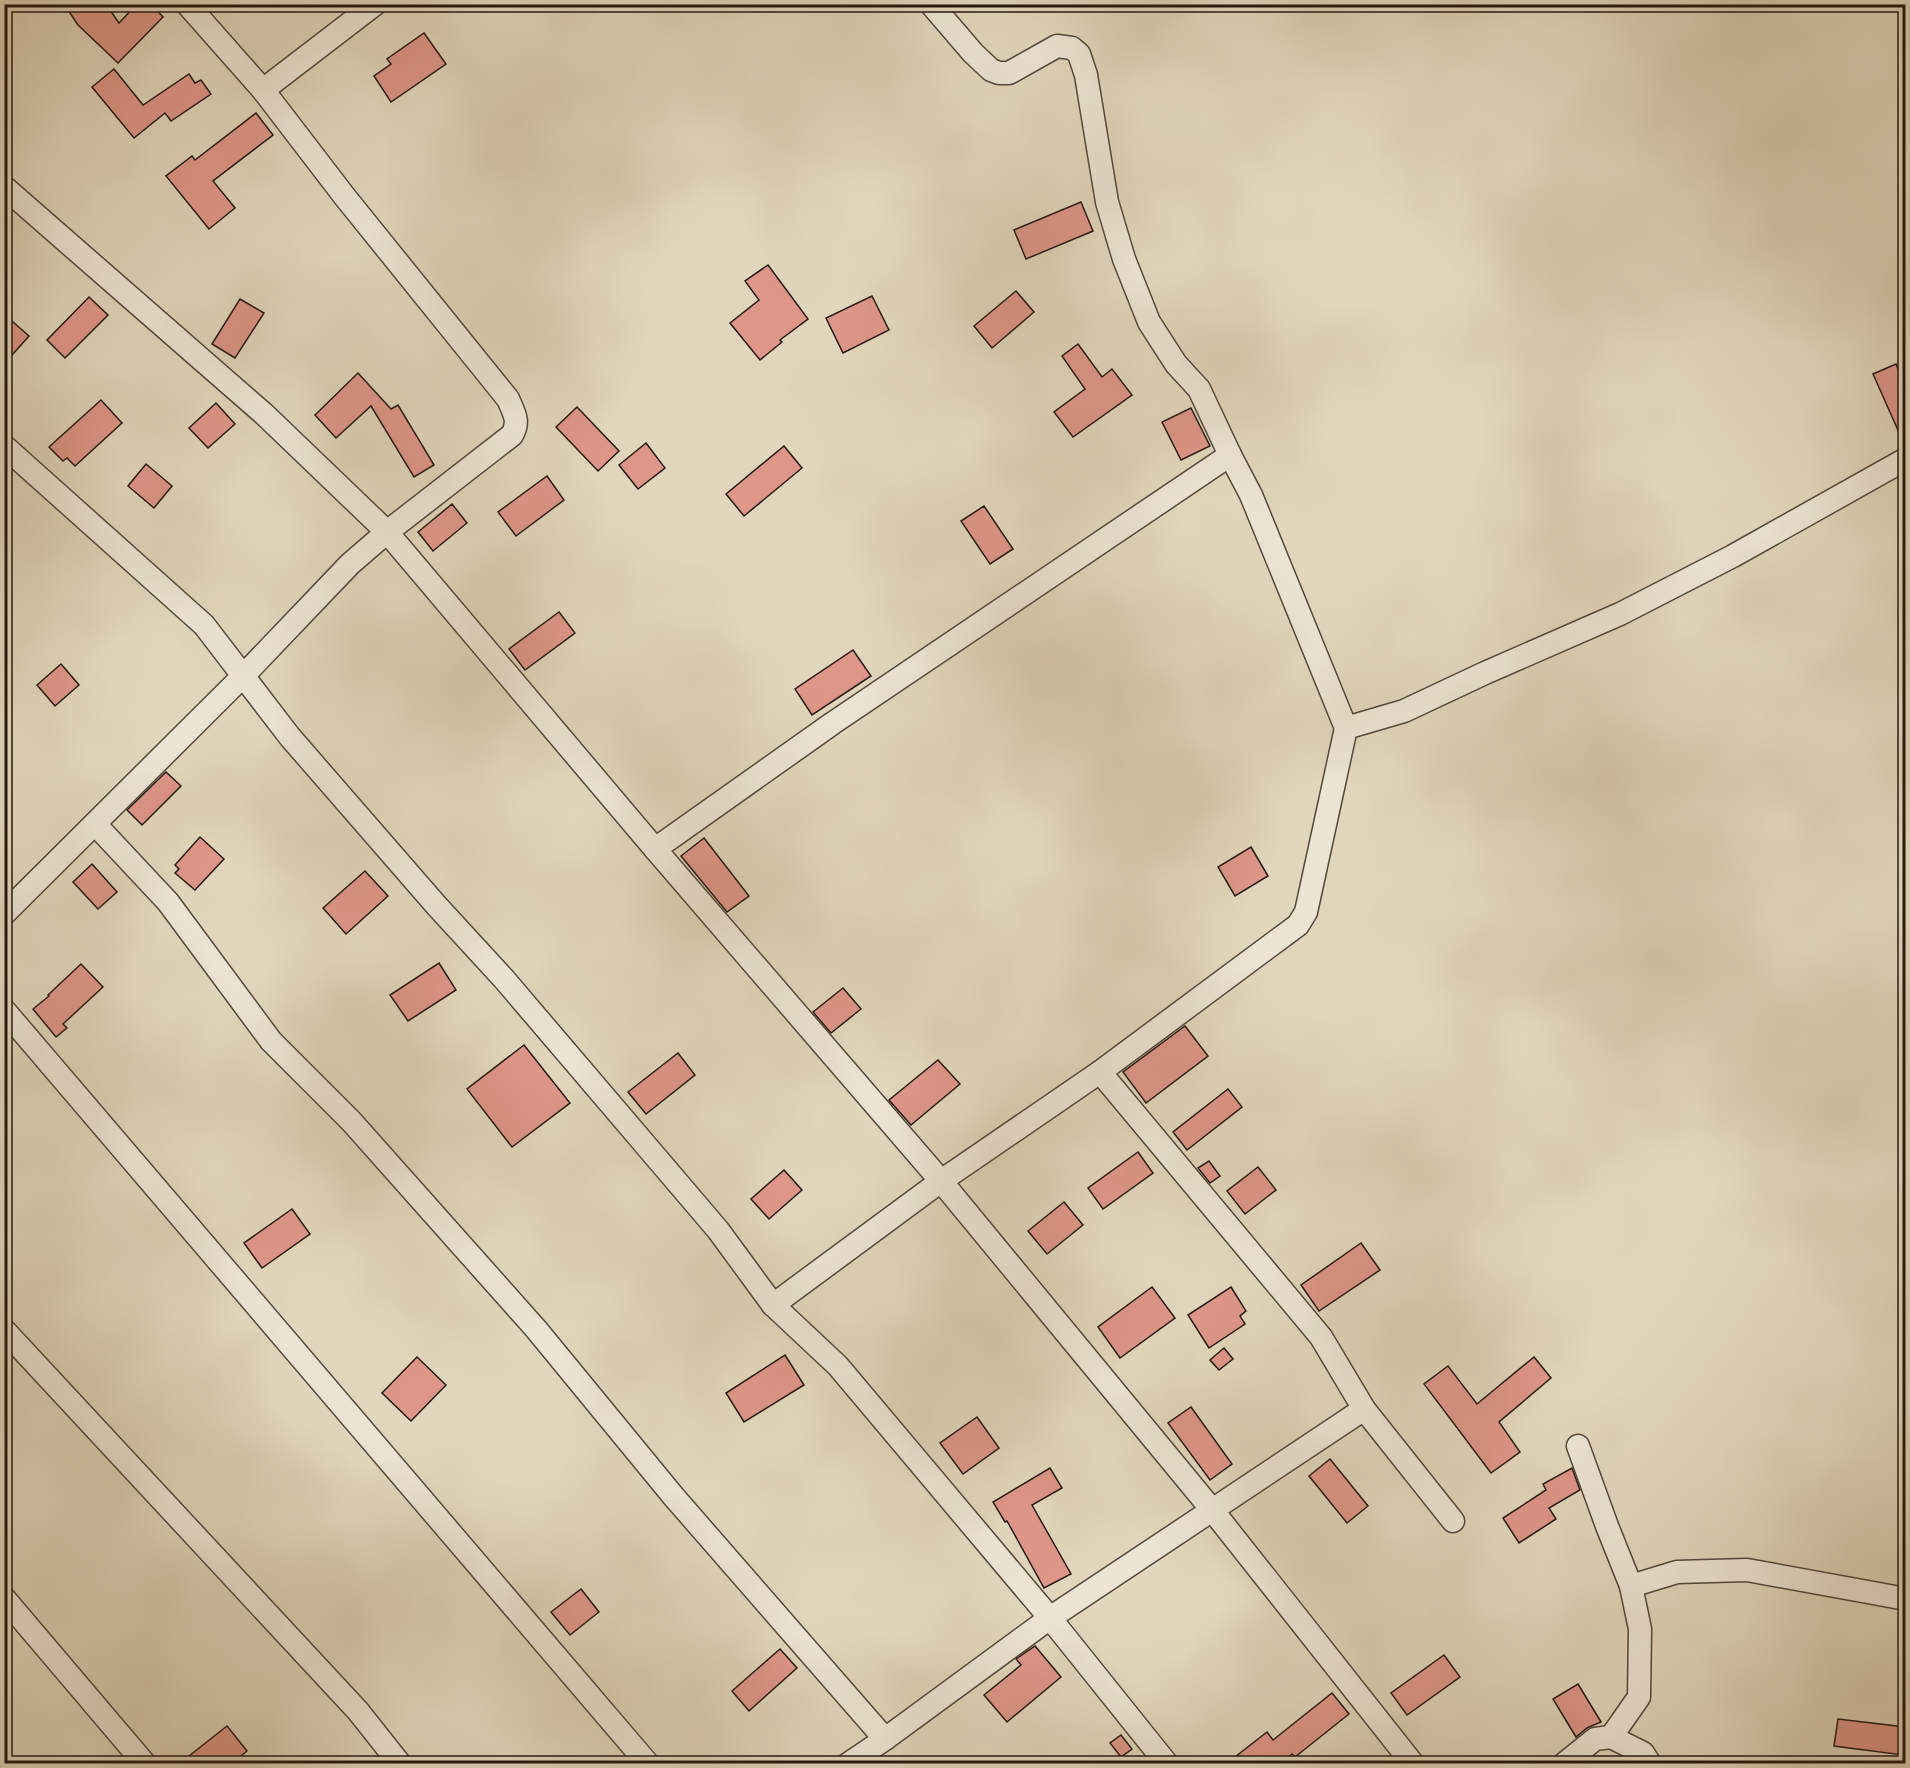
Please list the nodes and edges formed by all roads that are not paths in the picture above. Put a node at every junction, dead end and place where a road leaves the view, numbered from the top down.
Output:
1 (187, 4) edge
2 (375, 4) edge
3 (931, 4) edge
4 (263, 90) junction
5 (4, 187) edge
6 (4, 446) edge
7 (1230, 455) junction
8 (1905, 459) edge
9 (387, 532) junction
10 (243, 676) junction
11 (1346, 728) junction
12 (95, 824) junction
13 (655, 849) junction
14 (4, 914) edge
15 (4, 1010) edge
16 (1100, 1072) junction
17 (941, 1181) junction
18 (773, 1305) junction
19 (4, 1330) edge
20 (1364, 1409) junction
21 (1578, 1446) dead end
22 (1213, 1511) junction
23 (1454, 1521) dead end
24 (1631, 1586) junction
25 (4, 1598) edge
26 (1905, 1599) edge
27 (1050, 1618) junction
28 (1611, 1737) junction
29 (885, 1739) junction
30 (145, 1764) edge
31 (400, 1764) edge
32 (648, 1764) edge
33 (848, 1764) edge
34 (1167, 1764) edge
35 (1413, 1764) edge
36 (1564, 1764) edge
37 (1650, 1764) edge

1 - 4 street
2 - 4 street
3 - 7 street
4 - 9 street
5 - 9 street
6 - 10 street
7 - 11 street
7 - 13 street
8 - 11 street
9 - 10 street
9 - 13 street
10 - 12 street
10 - 18 street
11 - 16 street
12 - 14 street
12 - 29 street
13 - 17 street
15 - 32 street
16 - 17 street
16 - 20 street
17 - 18 street
17 - 22 street
18 - 27 street
19 - 31 street
20 - 22 street
20 - 23 street
21 - 24 street
22 - 27 street
22 - 35 street
24 - 26 street
24 - 28 street
25 - 30 street
27 - 29 street
27 - 34 street
28 - 36 street
28 - 37 street
29 - 33 street

